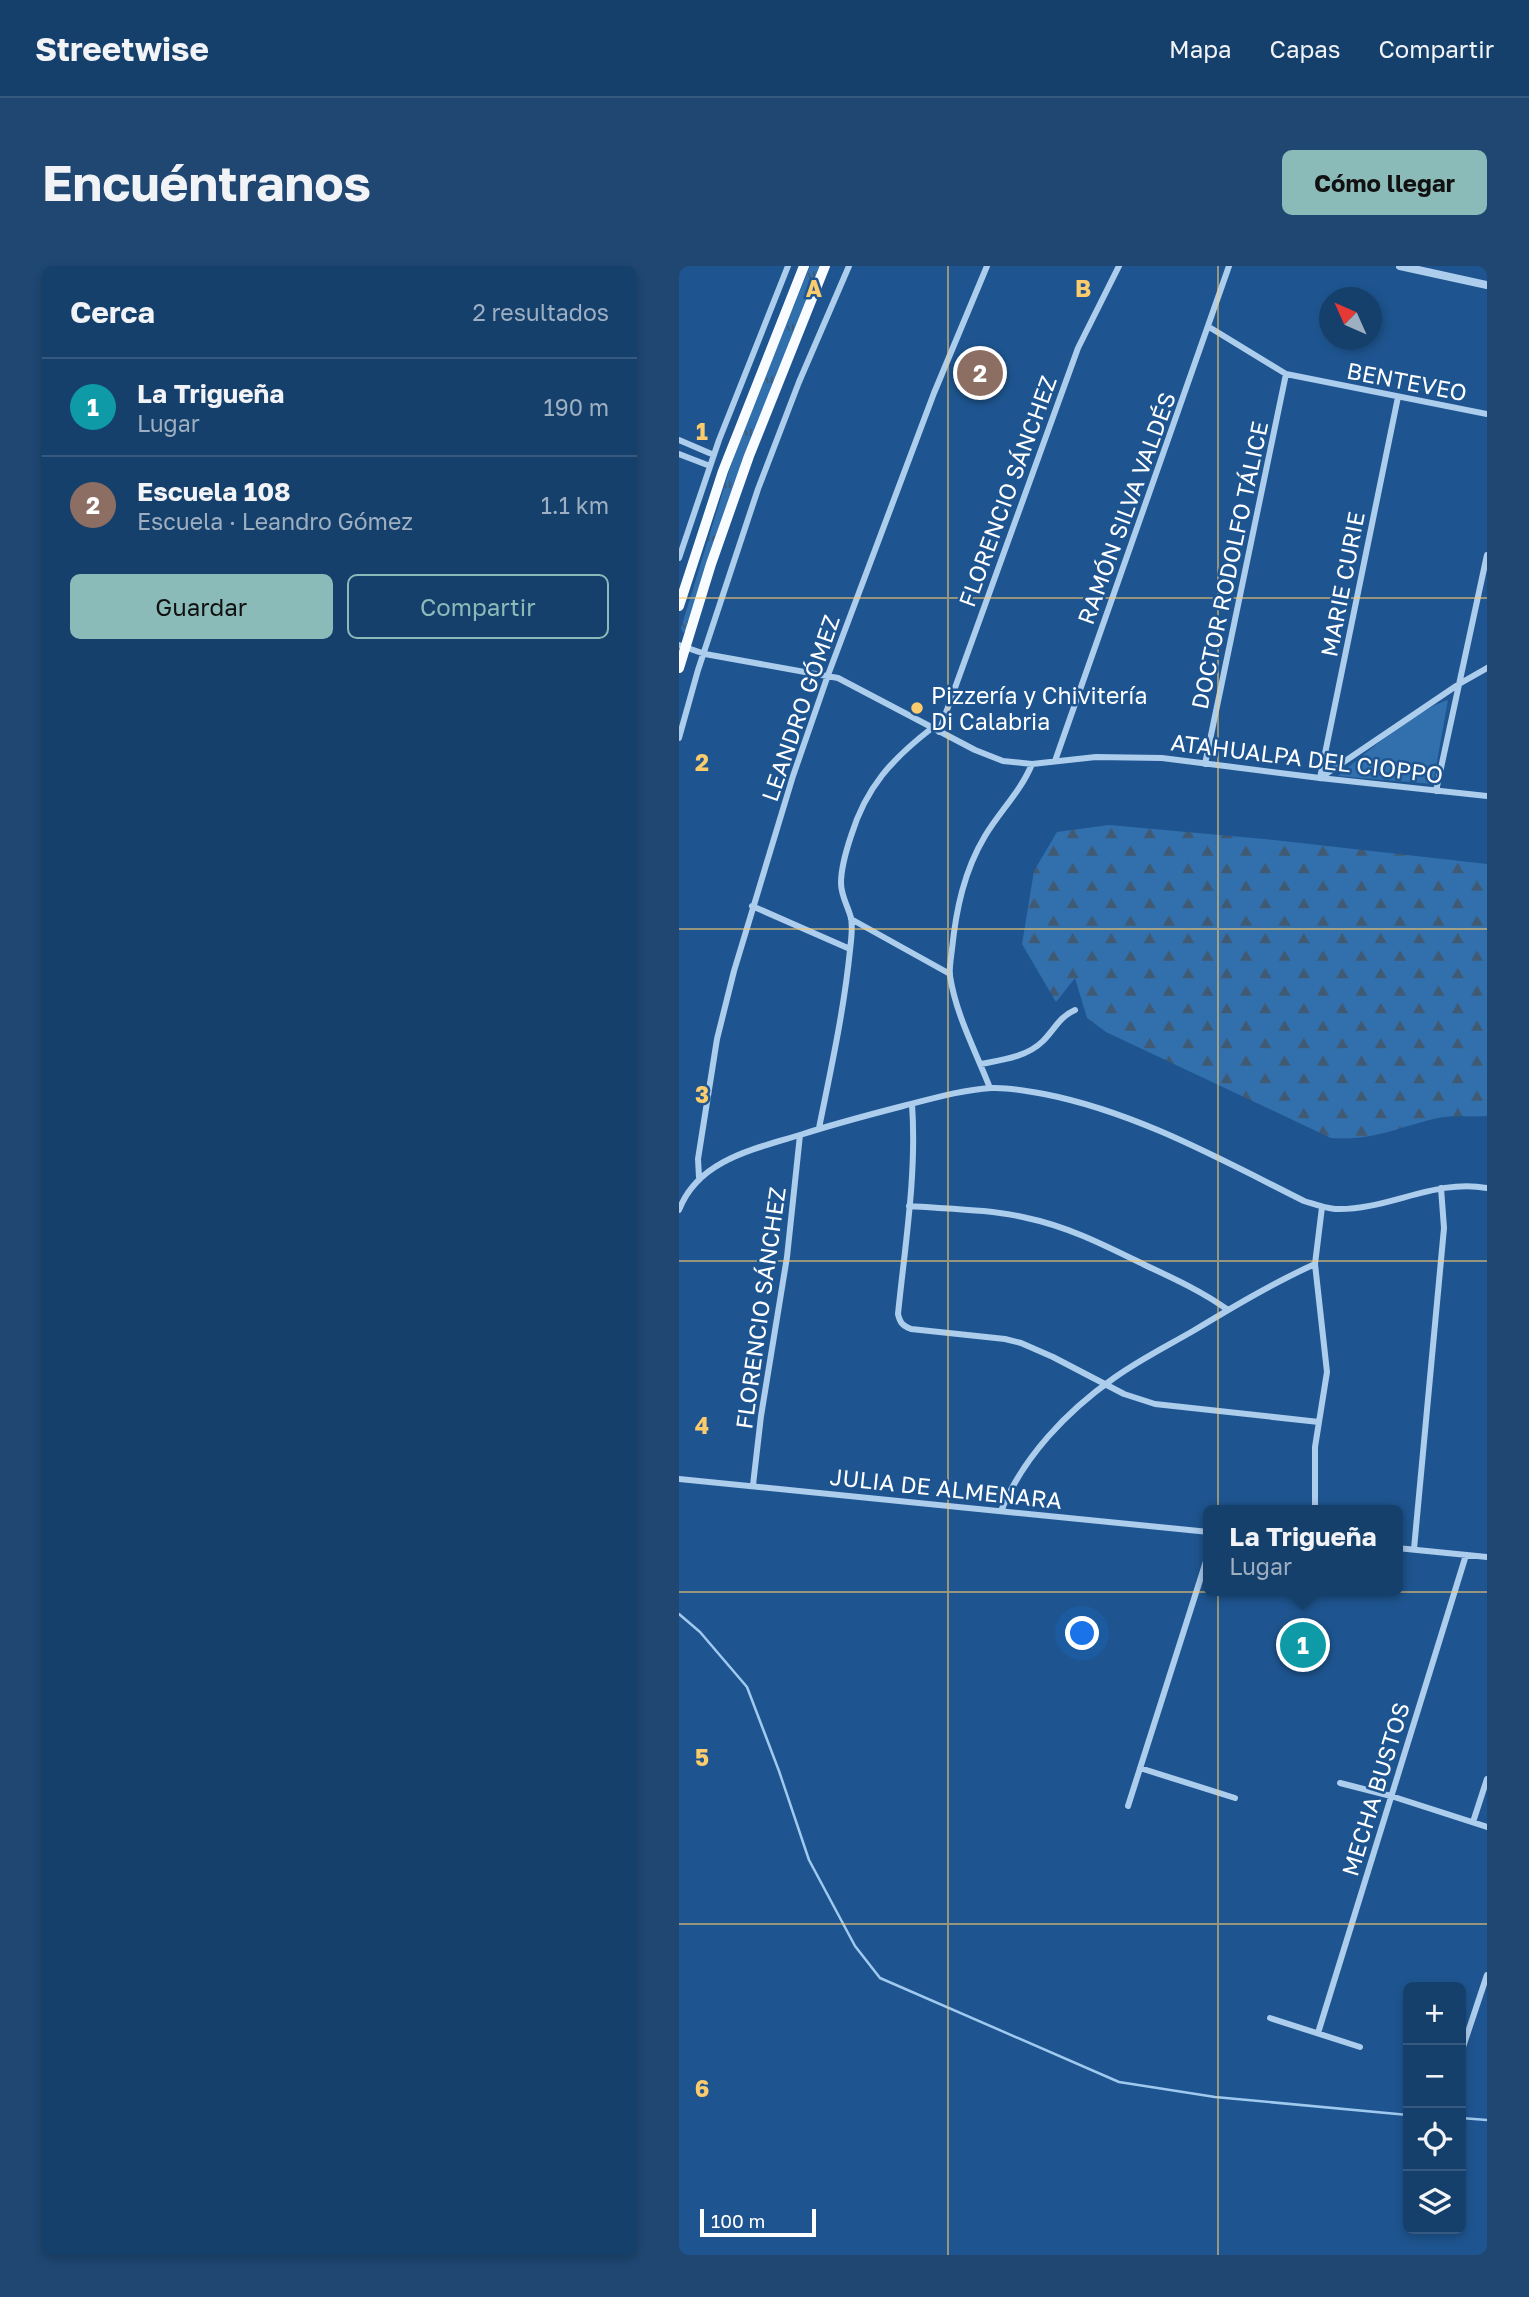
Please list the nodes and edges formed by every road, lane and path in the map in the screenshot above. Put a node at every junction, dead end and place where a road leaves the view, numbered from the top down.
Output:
1 (788, 266) edge
2 (804, 266) edge
3 (825, 266) edge
4 (849, 266) edge
5 (988, 266) edge
6 (1119, 266) edge
7 (1230, 266) edge
8 (1400, 266) edge
9 (1487, 285) edge
10 (1209, 327) junction
11 (1286, 374) junction
12 (1398, 397) junction
13 (1487, 414) edge
14 (679, 440) edge
15 (679, 454) edge
16 (714, 455) junction
17 (710, 466) junction
18 (1487, 555) edge
19 (679, 558) edge
20 (679, 606) edge
21 (682, 646) edge
22 (705, 654) junction
23 (679, 668) edge
24 (1487, 668) edge
25 (828, 675) junction
26 (1459, 684) junction
27 (932, 728) junction
28 (939, 732) junction
29 (679, 738) edge
30 (1055, 761) junction
31 (1032, 764) junction
32 (1205, 764) junction
33 (1320, 778) junction
34 (1436, 791) junction
35 (1487, 796) edge
36 (752, 906) junction
37 (851, 919) junction
38 (850, 949) junction
39 (950, 974) junction
40 (1075, 1010) dead end
41 (981, 1065) junction
42 (991, 1088) junction
43 (912, 1104) junction
44 (819, 1128) junction
45 (800, 1135) junction
46 (699, 1177) junction
47 (1441, 1188) junction
48 (1487, 1188) edge
49 (909, 1206) junction
50 (1322, 1207) junction
51 (679, 1210) edge
52 (1315, 1264) junction
53 (1227, 1310) junction
54 (1104, 1385) junction
55 (1319, 1422) junction
56 (679, 1479) edge
57 (754, 1485) junction
58 (1315, 1505) edge
59 (1001, 1511) junction
60 (1203, 1531) edge
61 (1403, 1548) edge
62 (1414, 1549) junction
63 (1466, 1555) junction
64 (1487, 1557) edge
65 (1203, 1571) edge
66 (1140, 1768) junction
67 (1487, 1779) edge
68 (1340, 1783) dead end
69 (1391, 1796) junction
70 (1235, 1798) dead end
71 (1128, 1806) dead end
72 (1473, 1822) junction
73 (1487, 1827) edge
74 (1487, 1975) edge
75 (1478, 2002) junction
76 (1487, 2003) edge
77 (1270, 2018) dead end
78 (1318, 2033) junction
79 (1464, 2045) edge
80 (1360, 2047) dead end

1 - 16 street
2 - 20 highway
3 - 21 highway
4 - 22 street
5 - 25 street, LEANDRO GÓMEZ
6 - 28 street, FLORENCIO SÁNCHEZ
7 - 10 street, RAMÓN SILVA VALDÉS
8 - 9 street
10 - 11 street, BENTEVEO
10 - 30 street, RAMÓN SILVA VALDÉS
11 - 12 street, BENTEVEO
11 - 32 street, DOCTOR RODOLFO TÁLICE
12 - 13 street, BENTEVEO
12 - 33 street, MARIE CURIE
14 - 16 street
15 - 17 street
16 - 17 street
17 - 19 street
18 - 26 street
21 - 22 street, ATAHUALPA DEL CIOPPO
21 - 23 highway
22 - 25 street, ATAHUALPA DEL CIOPPO
22 - 29 street
24 - 26 street
25 - 27 street, ATAHUALPA DEL CIOPPO
25 - 36 street, LEANDRO GÓMEZ
26 - 33 street
26 - 34 street
27 - 28 street, ATAHUALPA DEL CIOPPO
27 - 37 street
28 - 31 street, ATAHUALPA DEL CIOPPO
30 - 31 street, ATAHUALPA DEL CIOPPO
30 - 32 street, ATAHUALPA DEL CIOPPO
31 - 39 street
32 - 33 street, ATAHUALPA DEL CIOPPO
33 - 34 street, ATAHUALPA DEL CIOPPO
34 - 35 street, ATAHUALPA DEL CIOPPO
36 - 38 street
36 - 46 street, LEANDRO GÓMEZ
37 - 38 street
37 - 39 street
38 - 44 street
39 - 41 street
40 - 41 street
41 - 42 street
42 - 43 street
42 - 50 street
43 - 44 street
43 - 49 street
44 - 45 street
45 - 46 street
45 - 57 street, FLORENCIO SÁNCHEZ
46 - 51 street
47 - 48 street
47 - 50 street
47 - 62 street
49 - 53 street
49 - 54 street
50 - 52 street
52 - 53 street
52 - 55 street
53 - 54 street
54 - 55 street
54 - 59 street
55 - 58 street
56 - 57 street, JULIA DE ALMENARA
57 - 59 street, JULIA DE ALMENARA
59 - 60 street, JULIA DE ALMENARA
61 - 62 street
62 - 63 street
63 - 64 street
63 - 69 street, MECHA BUSTOS
65 - 66 street
66 - 70 street
66 - 71 street
67 - 72 street
68 - 69 street
69 - 72 street
69 - 78 street, MECHA BUSTOS
72 - 73 street
74 - 75 street
75 - 76 street
75 - 79 street
77 - 78 street
78 - 80 street

